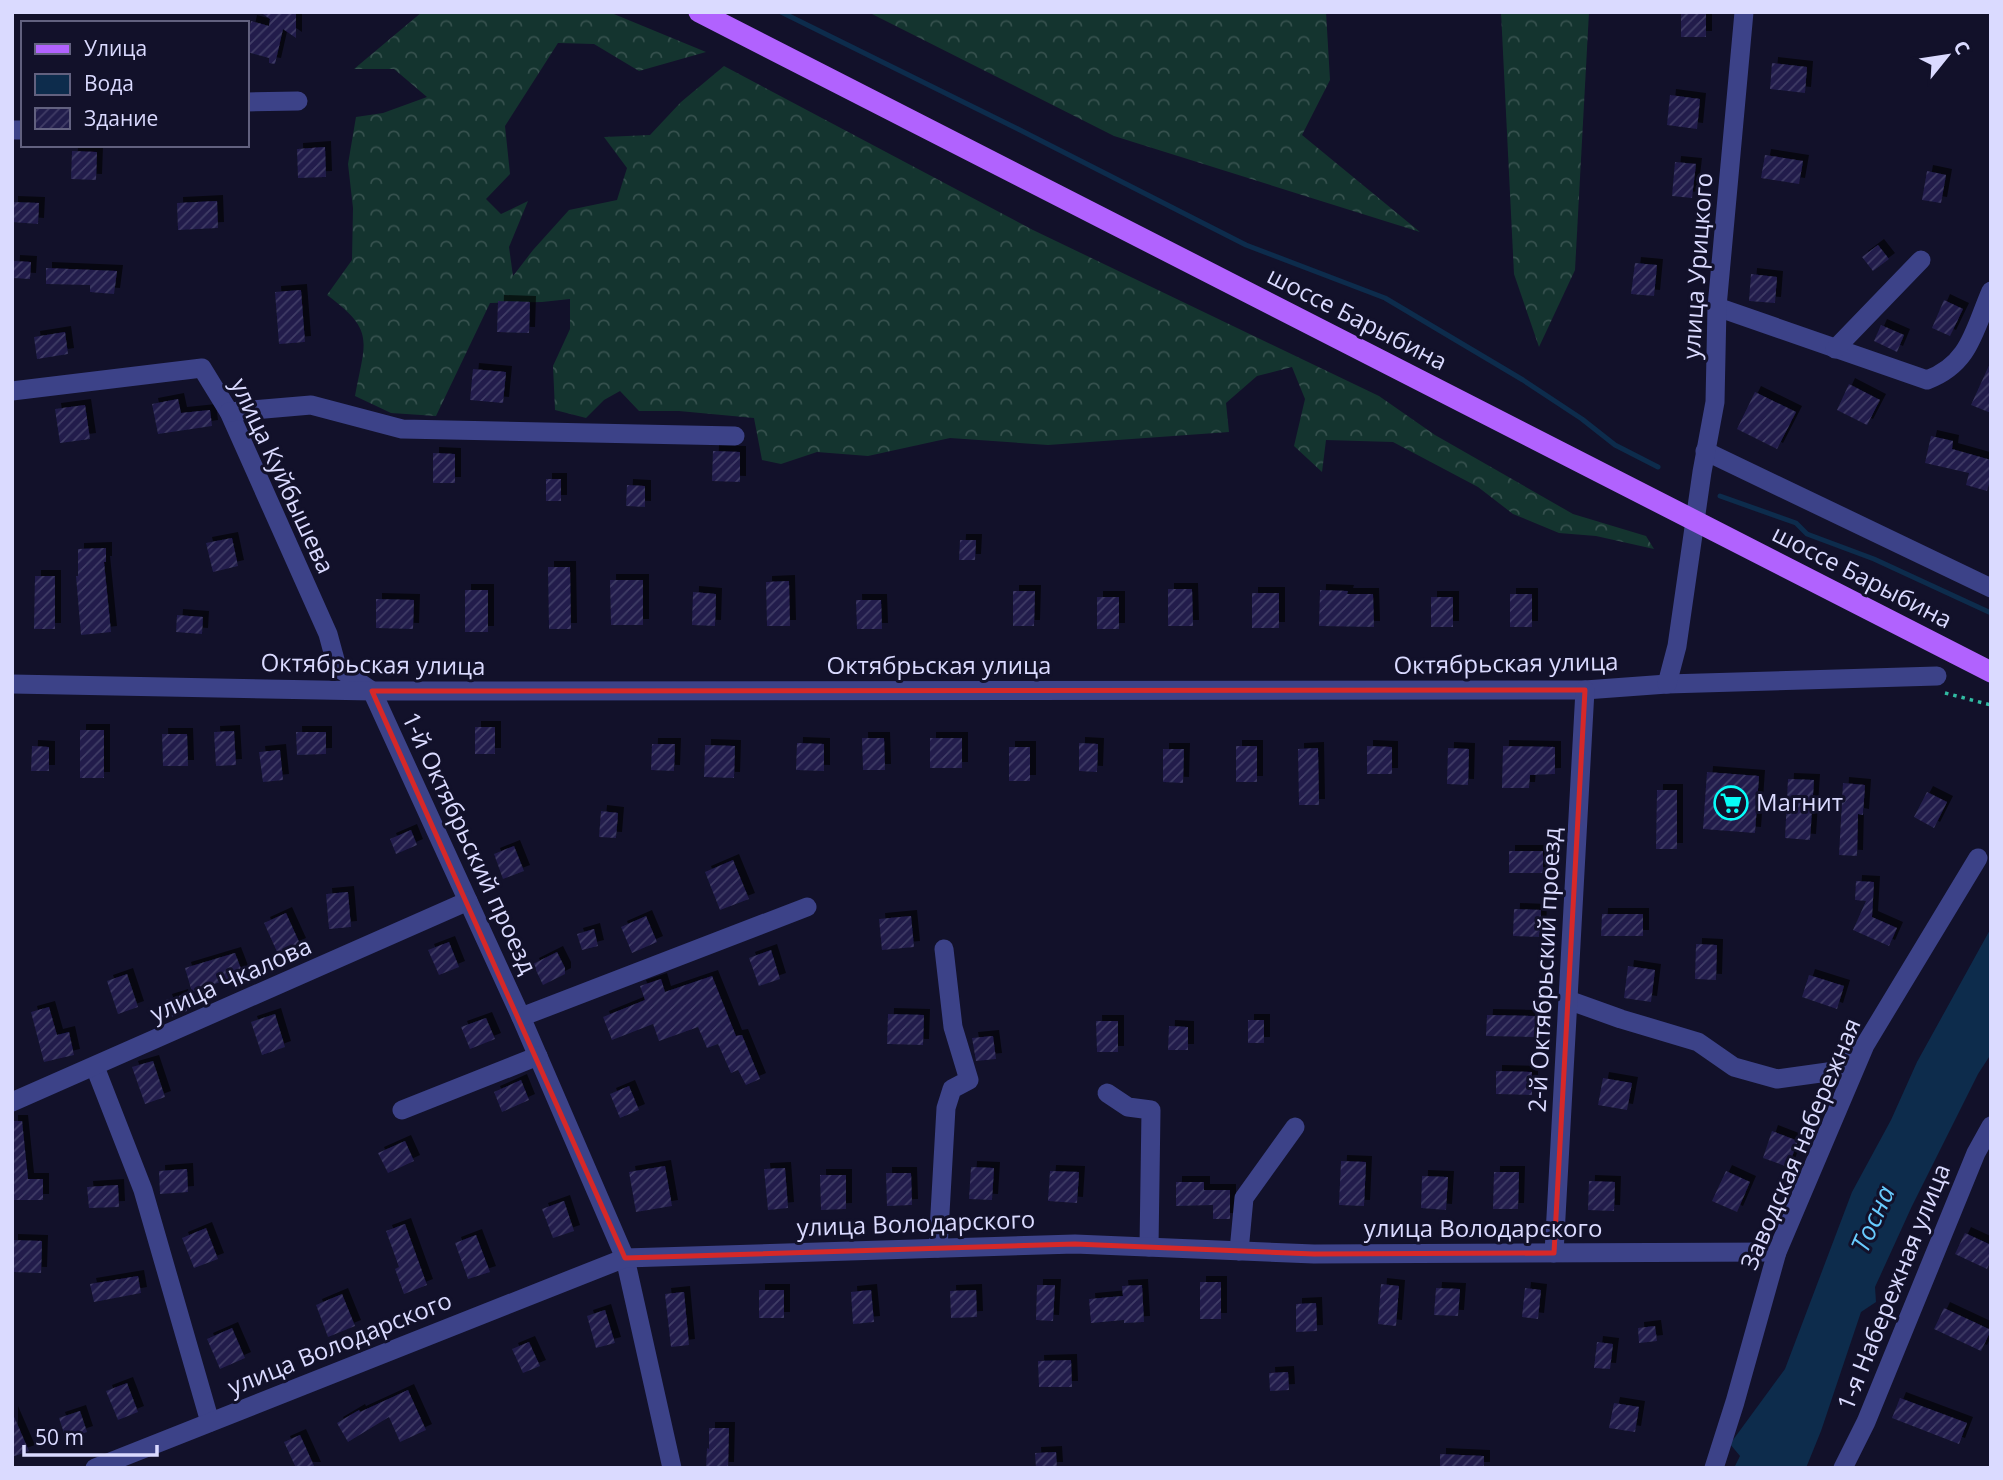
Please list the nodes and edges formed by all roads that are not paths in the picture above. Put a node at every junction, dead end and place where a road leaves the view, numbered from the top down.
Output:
1 (699, 12) edge
2 (1744, 12) edge
3 (298, 101) dead end
4 (248, 102) edge
5 (1922, 260) dead end
6 (1991, 291) edge
7 (1717, 307) junction
8 (1835, 349) junction
9 (12, 391) edge
10 (229, 412) junction
11 (735, 436) dead end
12 (1705, 451) junction
13 (1696, 522) junction
14 (1991, 588) edge
15 (1991, 672) edge
16 (1937, 676) dead end
17 (12, 684) edge
18 (1667, 684) junction
19 (1585, 690) junction
20 (372, 691) junction
21 (1978, 858) dead end
22 (468, 901) junction
23 (807, 906) dead end
24 (944, 949) dead end
25 (1568, 1000) junction
26 (521, 1017) junction
27 (1865, 1045) junction
28 (538, 1056) junction
29 (94, 1067) junction
30 (1107, 1093) dead end
31 (12, 1102) edge
32 (402, 1110) dead end
33 (1991, 1126) edge
34 (1295, 1127) dead end
35 (1149, 1247) junction
36 (938, 1248) junction
37 (1239, 1251) junction
38 (1777, 1252) junction
39 (1553, 1253) junction
40 (625, 1258) junction
41 (211, 1422) junction
42 (95, 1468) edge
43 (672, 1468) edge
44 (1713, 1468) edge
45 (1843, 1468) edge

1 - 13 main road, шоссе Барыбина
2 - 7 street, улица Урицкого
3 - 4 street
5 - 8 street
6 - 8 street
7 - 8 street
7 - 12 street, улица Урицкого
9 - 10 street, улица Куйбышева
10 - 11 street
10 - 20 street, улица Куйбышева
12 - 13 street, улица Урицкого
12 - 14 street
13 - 15 main road, шоссе Барыбина
13 - 18 street, улица Урицкого
16 - 18 street, Октябрьская улица
17 - 20 street, Октябрьская улица
18 - 19 street, Октябрьская улица
19 - 20 street, Октябрьская улица
19 - 25 street, 2-й Октябрьский проезд
20 - 22 street, 1-й Октябрьский проезд
21 - 27 street, Заводская набережная
22 - 26 street, 1-й Октябрьский проезд
22 - 29 street, улица Чкалова
23 - 26 street
24 - 36 street
25 - 27 street
25 - 39 street, 2-й Октябрьский проезд
26 - 28 street, 1-й Октябрьский проезд
27 - 38 street, Заводская набережная
28 - 32 street
28 - 40 street, 1-й Октябрьский проезд
29 - 31 street, улица Чкалова
29 - 41 street
30 - 35 street
33 - 45 street, 1-я Набережная улица
34 - 37 street
35 - 36 street, улица Володарского
35 - 37 street, улица Володарского
36 - 40 street, улица Володарского
37 - 39 street, улица Володарского
38 - 39 street, улица Володарского
38 - 44 street, Заводская набережная
40 - 41 street, улица Володарского
40 - 43 street, 1-й Октябрьский проезд
41 - 42 street, улица Володарского

